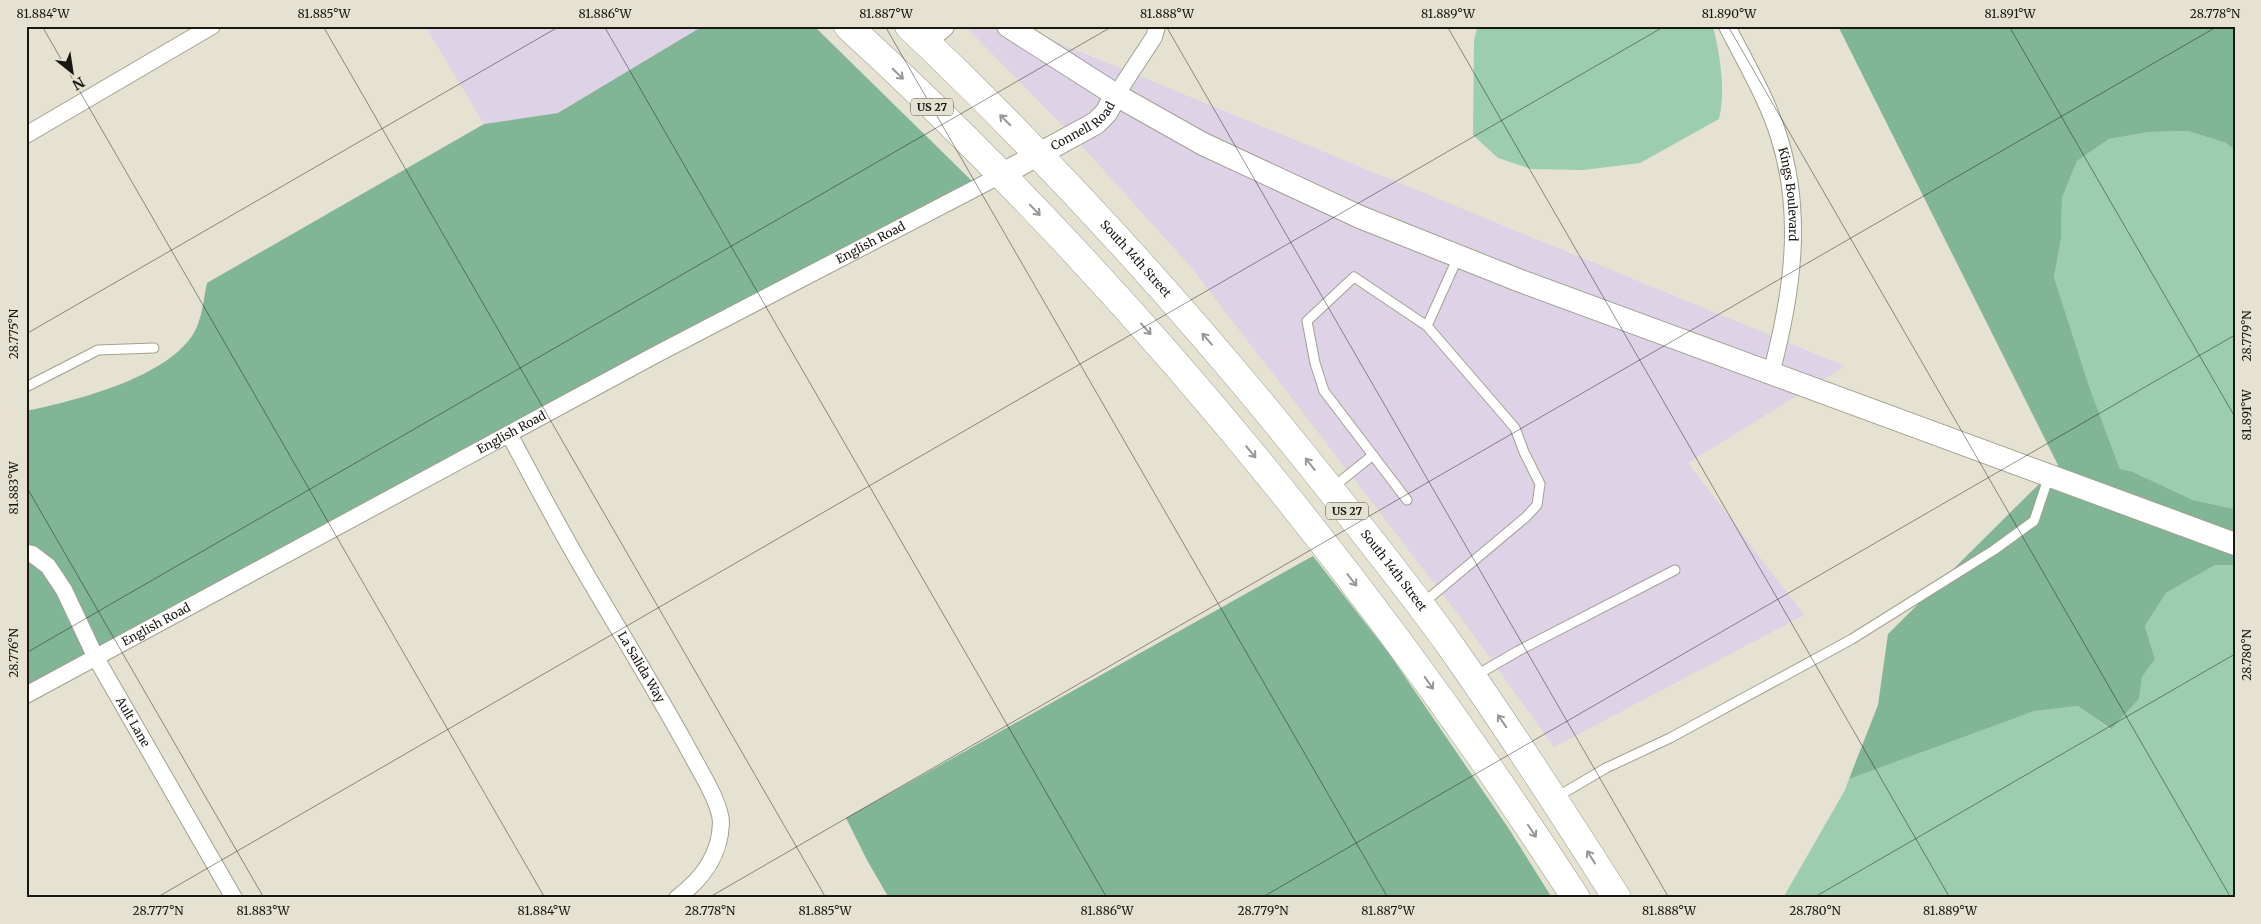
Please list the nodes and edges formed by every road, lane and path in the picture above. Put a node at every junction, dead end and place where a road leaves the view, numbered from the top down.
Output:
1 (212, 26) edge
2 (848, 26) edge
3 (1008, 26) edge
4 (1727, 26) edge
5 (1159, 30) edge
6 (926, 31) edge
7 (1116, 96) junction
8 (26, 136) edge
9 (1040, 154) junction
10 (1001, 175) junction
11 (1458, 256) junction
12 (1427, 326) junction
13 (154, 348) dead end
14 (1771, 374) junction
15 (26, 387) edge
16 (509, 434) junction
17 (1373, 455) junction
18 (2049, 476) junction
19 (1330, 490) junction
20 (1407, 500) dead end
21 (2235, 544) edge
22 (26, 553) edge
23 (1675, 570) dead end
24 (1420, 605) junction
25 (96, 658) junction
26 (1472, 678) junction
27 (26, 695) edge
28 (1495, 776) junction
29 (1553, 798) junction
30 (680, 897) edge
31 (234, 898) edge
32 (1576, 898) edge
33 (1617, 898) edge

1 - 8 street
2 -> 10 highway, US 27
3 - 7 street
4 - 14 street, Kings Boulevard
5 - 7 street, Connell Road
9 -> 6 highway, US 27
7 - 9 street, Connell Road
7 - 11 street
9 - 10 street, Connell Road
19 -> 9 highway, South 14th Street / US 27
10 - 16 street, English Road
10 -> 28 highway, US 27
11 - 12 lane
11 - 14 street
12 - 17 lane
12 - 24 lane
13 - 15 lane
14 - 18 street
16 - 25 street, English Road
16 - 30 street, La Salida Way
17 - 19 lane
17 - 20 lane
18 - 21 street
18 - 29 lane
19 - 24 highway, South 14th Street / US 27
22 - 25 street, Ault Lane
23 - 26 lane
24 - 26 highway, South 14th Street / US 27
25 - 27 street, English Road
25 - 31 street, Ault Lane
29 -> 26 highway, South 14th Street / US 27
28 - 29 highway
28 -> 32 highway, US 27
33 -> 29 highway, South 14th Street / US 27

